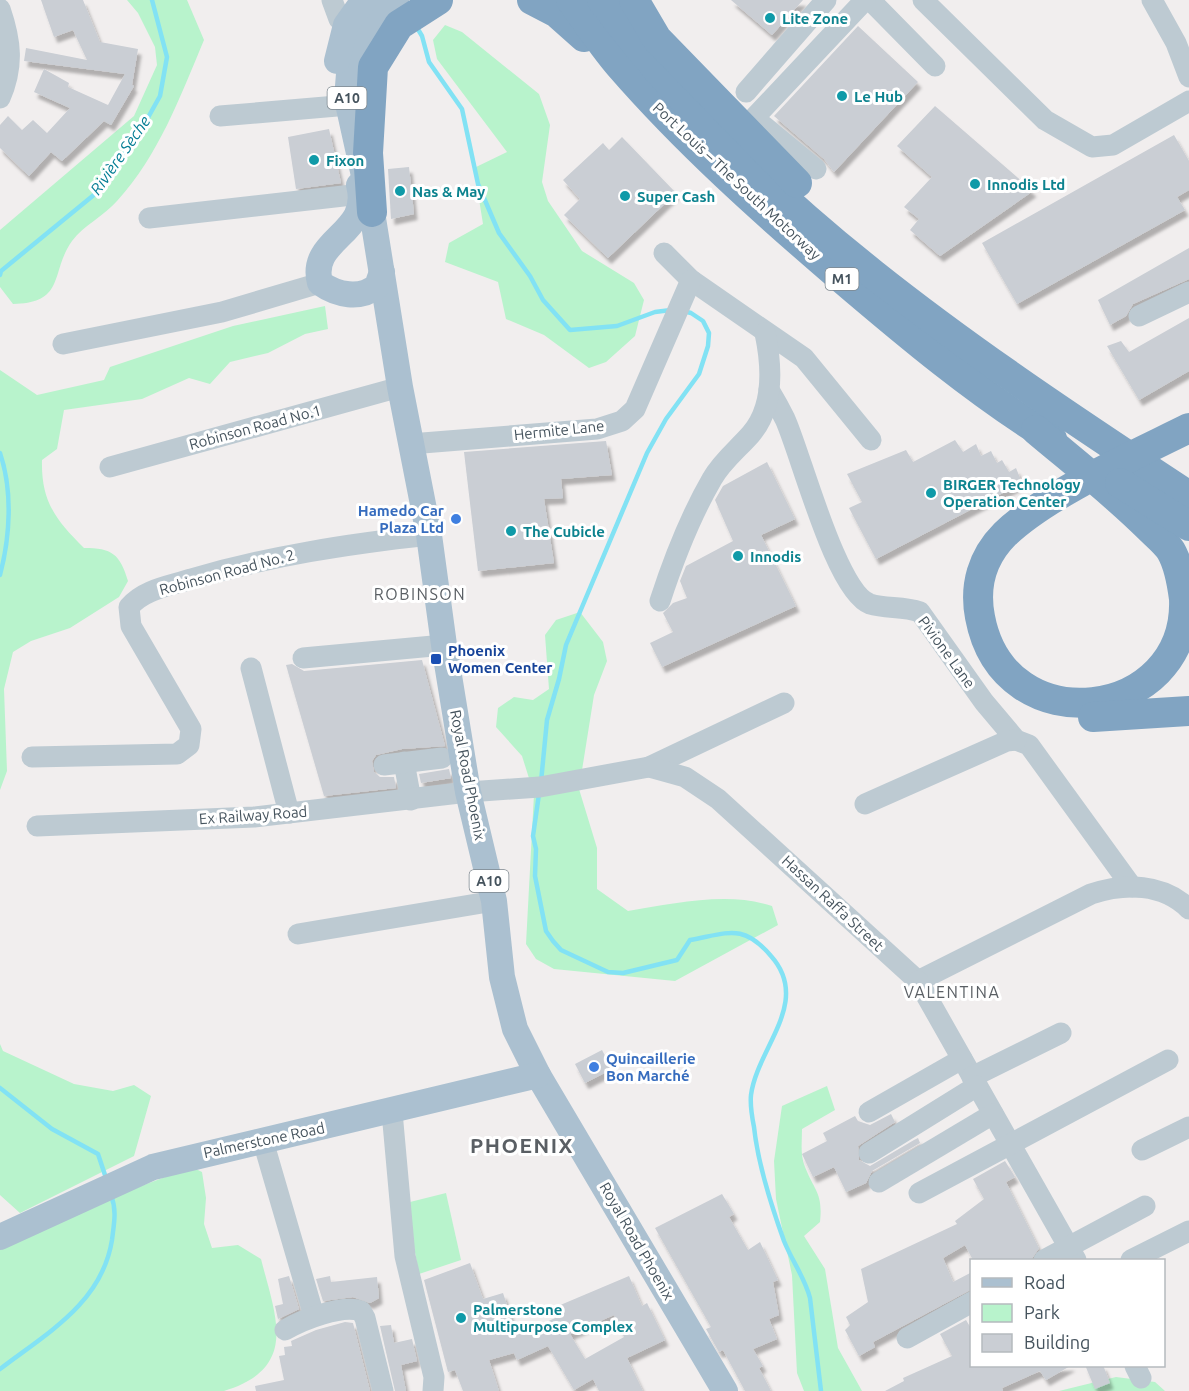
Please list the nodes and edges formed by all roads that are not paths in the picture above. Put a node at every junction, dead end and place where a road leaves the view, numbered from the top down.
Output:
1 (332, 0) edge
2 (364, 0) edge
3 (396, 0) edge
4 (438, 0) edge
5 (532, 0) edge
6 (571, 0) edge
7 (602, 0) edge
8 (634, 0) edge
9 (826, 0) edge
10 (867, 0) edge
11 (923, 0) edge
12 (1152, 0) edge
13 (0, 9) edge
14 (346, 25) junction
15 (935, 66) dead end
16 (1189, 77) edge
17 (746, 92) dead end
18 (0, 98) edge
19 (1189, 101) edge
20 (337, 106) junction
21 (662, 112) junction
22 (220, 116) dead end
23 (816, 169) dead end
24 (367, 203) junction
25 (149, 218) dead end
26 (835, 223) junction
27 (664, 253) dead end
28 (865, 267) junction
29 (382, 272) junction
30 (691, 280) junction
31 (320, 283) junction
32 (1189, 292) edge
33 (361, 293) junction
34 (1139, 316) dead end
35 (390, 321) junction
36 (765, 333) junction
37 (63, 344) dead end
38 (1005, 374) junction
39 (400, 387) junction
40 (770, 390) junction
41 (1060, 398) junction
42 (1189, 411) edge
43 (1189, 428) edge
44 (1036, 430) junction
45 (871, 440) dead end
46 (410, 444) junction
47 (110, 467) dead end
48 (1070, 490) junction
49 (1189, 496) edge
50 (1189, 526) edge
51 (429, 535) junction
52 (660, 601) dead end
53 (444, 645) junction
54 (303, 658) dead end
55 (251, 668) dead end
56 (784, 703) dead end
57 (1189, 711) edge
58 (1016, 740) junction
59 (32, 757) dead end
60 (442, 758) dead end
61 (649, 767) junction
62 (468, 792) junction
63 (411, 800) junction
64 (865, 804) dead end
65 (289, 813) junction
66 (37, 826) dead end
67 (1132, 887) junction
68 (494, 901) junction
69 (1189, 909) edge
70 (298, 934) dead end
71 (918, 981) junction
72 (1061, 1033) dead end
73 (1168, 1060) dead end
74 (970, 1074) junction
75 (538, 1075) junction
76 (392, 1112) junction
77 (869, 1112) dead end
78 (993, 1114) junction
79 (1189, 1127) edge
80 (263, 1141) junction
81 (1009, 1143) junction
82 (1142, 1150) dead end
83 (869, 1153) dead end
84 (879, 1182) dead end
85 (919, 1193) dead end
86 (1145, 1206) dead end
87 (1189, 1231) edge
88 (0, 1237) edge
89 (1073, 1253) edge
90 (1048, 1259) edge
91 (1133, 1259) edge
92 (970, 1303) edge
93 (314, 1316) junction
94 (285, 1330) dead end
95 (907, 1338) dead end
96 (383, 1391) edge
97 (433, 1391) edge
98 (725, 1391) edge

1 - 14 street
2 - 14 main road
3 - 24 main road, A10
4 - 24 highway
5 - 21 highway
6 - 21 highway, Port Louis – The South Motorway / M1
7 - 28 highway, Port Louis – The South Motorway / M1
8 - 26 highway
9 - 17 street
10 - 15 street
10 - 23 street
11 - 19 street
12 - 16 street
13 - 18 street
14 - 20 main road
20 - 22 street
20 - 24 main road
21 - 44 highway, Port Louis – The South Motorway / M1
24 - 25 street
24 - 29 main road, A10
24 - 31 main road
26 - 28 highway
26 - 41 highway
27 - 30 street
28 - 38 highway, Port Louis – The South Motorway / M1
29 - 33 main road
29 - 35 main road, A10
30 - 36 street
30 - 46 street, Hermite Lane
31 - 33 main road
31 - 37 street
32 - 34 street
33 - 35 main road
35 - 39 main road, Royal Road Phoenix / A10
36 - 40 street
36 - 45 street
38 - 41 highway
38 - 49 highway, Port Louis – The South Motorway / M1
39 - 46 main road, Royal Road Phoenix / A10
39 - 47 street, Robinson Road No.1
40 - 52 street
40 - 58 street, Pivione Lane
41 - 42 highway
43 - 48 highway
44 - 48 highway
44 - 50 highway, Port Louis – The South Motorway / M1
46 - 51 main road, Royal Road Phoenix / A10
48 - 57 highway
51 - 53 main road, Royal Road Phoenix / A10
51 - 59 street, Robinson Road No. 2
53 - 54 street
53 - 62 main road, Royal Road Phoenix / A10
55 - 65 street
56 - 61 street
58 - 64 street
58 - 67 street, Pivione Lane
60 - 63 street
61 - 62 street, Hassan Raffa Street
61 - 71 street, Hassan Raffa Street
62 - 63 street, Ex Railway Road
62 - 68 main road, Royal Road Phoenix / A10
63 - 65 street, Ex Railway Road
65 - 66 street, Ex Railway Road
67 - 69 street
67 - 71 street
68 - 70 street
68 - 75 main road, Royal Road Phoenix / A10
71 - 74 street, Hassan Raffa Street
72 - 74 street
73 - 81 street
74 - 77 street
74 - 78 street, Hassan Raffa Street
74 - 83 street
75 - 76 main road, Palmerstone Road
75 - 98 main road, Royal Road Phoenix / A10
76 - 80 main road, Palmerstone Road
76 - 97 street
78 - 81 street, Hassan Raffa Street
78 - 84 street
79 - 82 street
80 - 88 main road, Palmerstone Road
80 - 93 street
81 - 85 street
81 - 89 street, Hassan Raffa Street
86 - 89 street
87 - 91 street
89 - 90 street
92 - 95 street
93 - 94 street
93 - 96 street

